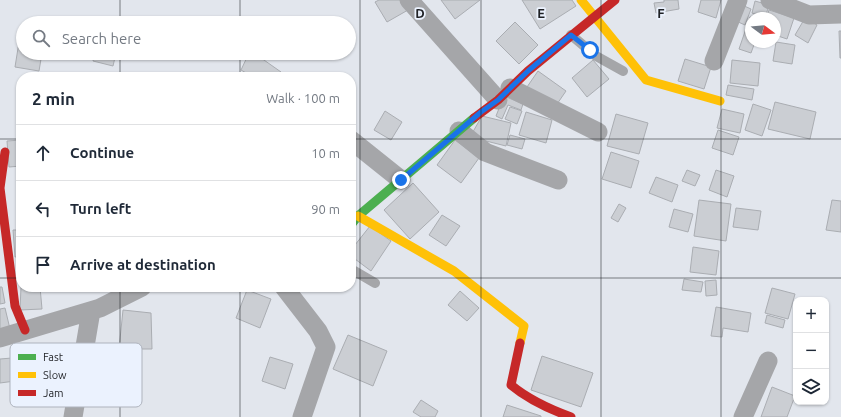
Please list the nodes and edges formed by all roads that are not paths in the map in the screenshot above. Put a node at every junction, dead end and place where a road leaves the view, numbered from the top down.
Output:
1 (409, 0) edge
2 (581, 0) edge
3 (614, 0) edge
4 (738, 0) edge
5 (770, 0) edge
6 (841, 14) edge
7 (594, 16) junction
8 (571, 35) junction
9 (714, 61) dead end
10 (623, 71) dead end
11 (504, 94) junction
12 (720, 101) dead end
13 (459, 131) junction
14 (598, 132) dead end
15 (356, 144) edge
16 (5, 152) dead end
17 (401, 180) junction
18 (558, 180) dead end
19 (358, 216) junction
20 (356, 219) edge
21 (356, 272) edge
22 (375, 283) dead end
23 (132, 292) edge
24 (288, 292) edge
25 (91, 311) junction
26 (25, 330) junction
27 (0, 338) edge
28 (86, 343) edge
29 (768, 361) dead end
30 (75, 407) edge
31 (73, 417) edge
32 (302, 417) edge
33 (571, 417) edge
34 (743, 417) edge

1 - 11 street
2 - 7 street
3 - 7 street
4 - 9 street
5 - 6 street
7 - 8 street
7 - 12 street
8 - 10 lane
8 - 11 street
11 - 13 street
11 - 14 street
13 - 17 street
13 - 18 street
15 - 17 street
16 - 26 street
17 - 19 street
19 - 20 street
19 - 33 street
21 - 22 lane
23 - 25 street
24 - 32 street
25 - 26 street
25 - 28 street
26 - 27 street
29 - 34 street
30 - 31 street

